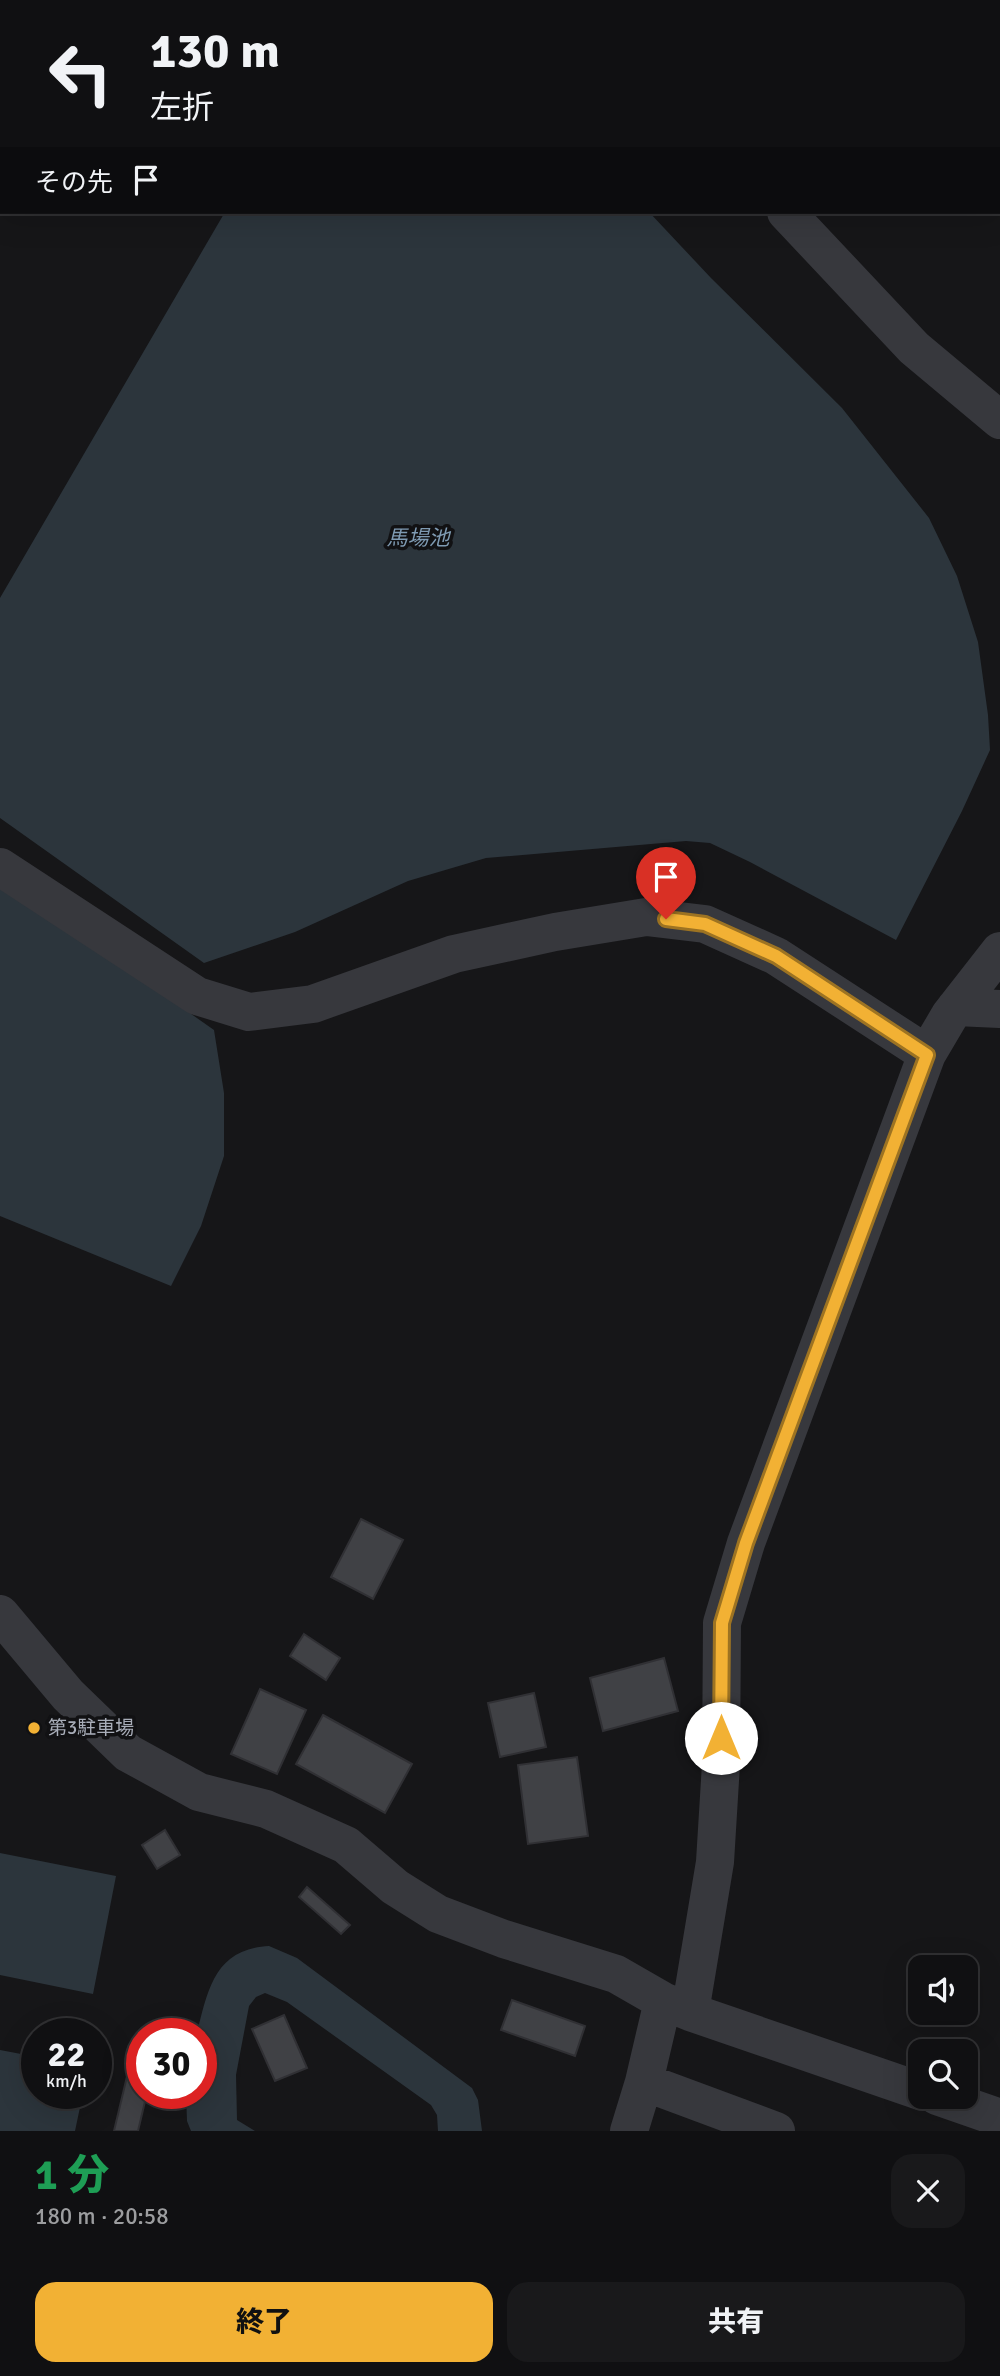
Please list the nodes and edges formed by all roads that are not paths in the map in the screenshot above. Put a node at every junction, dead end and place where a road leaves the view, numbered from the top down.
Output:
1 (788, 214) edge
2 (1000, 420) edge
3 (0, 867) edge
4 (1000, 951) edge
5 (957, 1007) junction
6 (1000, 1009) edge
7 (927, 1055) junction
8 (0, 1614) edge
9 (677, 2007) junction
10 (644, 2082) junction
11 (908, 2087) edge
12 (974, 2109) edge
13 (1000, 2118) edge
14 (629, 2131) edge
15 (776, 2131) edge

1 - 2 street
3 - 7 street
4 - 5 street
5 - 6 street
5 - 7 street
7 - 9 street
8 - 9 street
9 - 10 street
9 - 11 street
10 - 14 street
10 - 15 street
12 - 13 street

